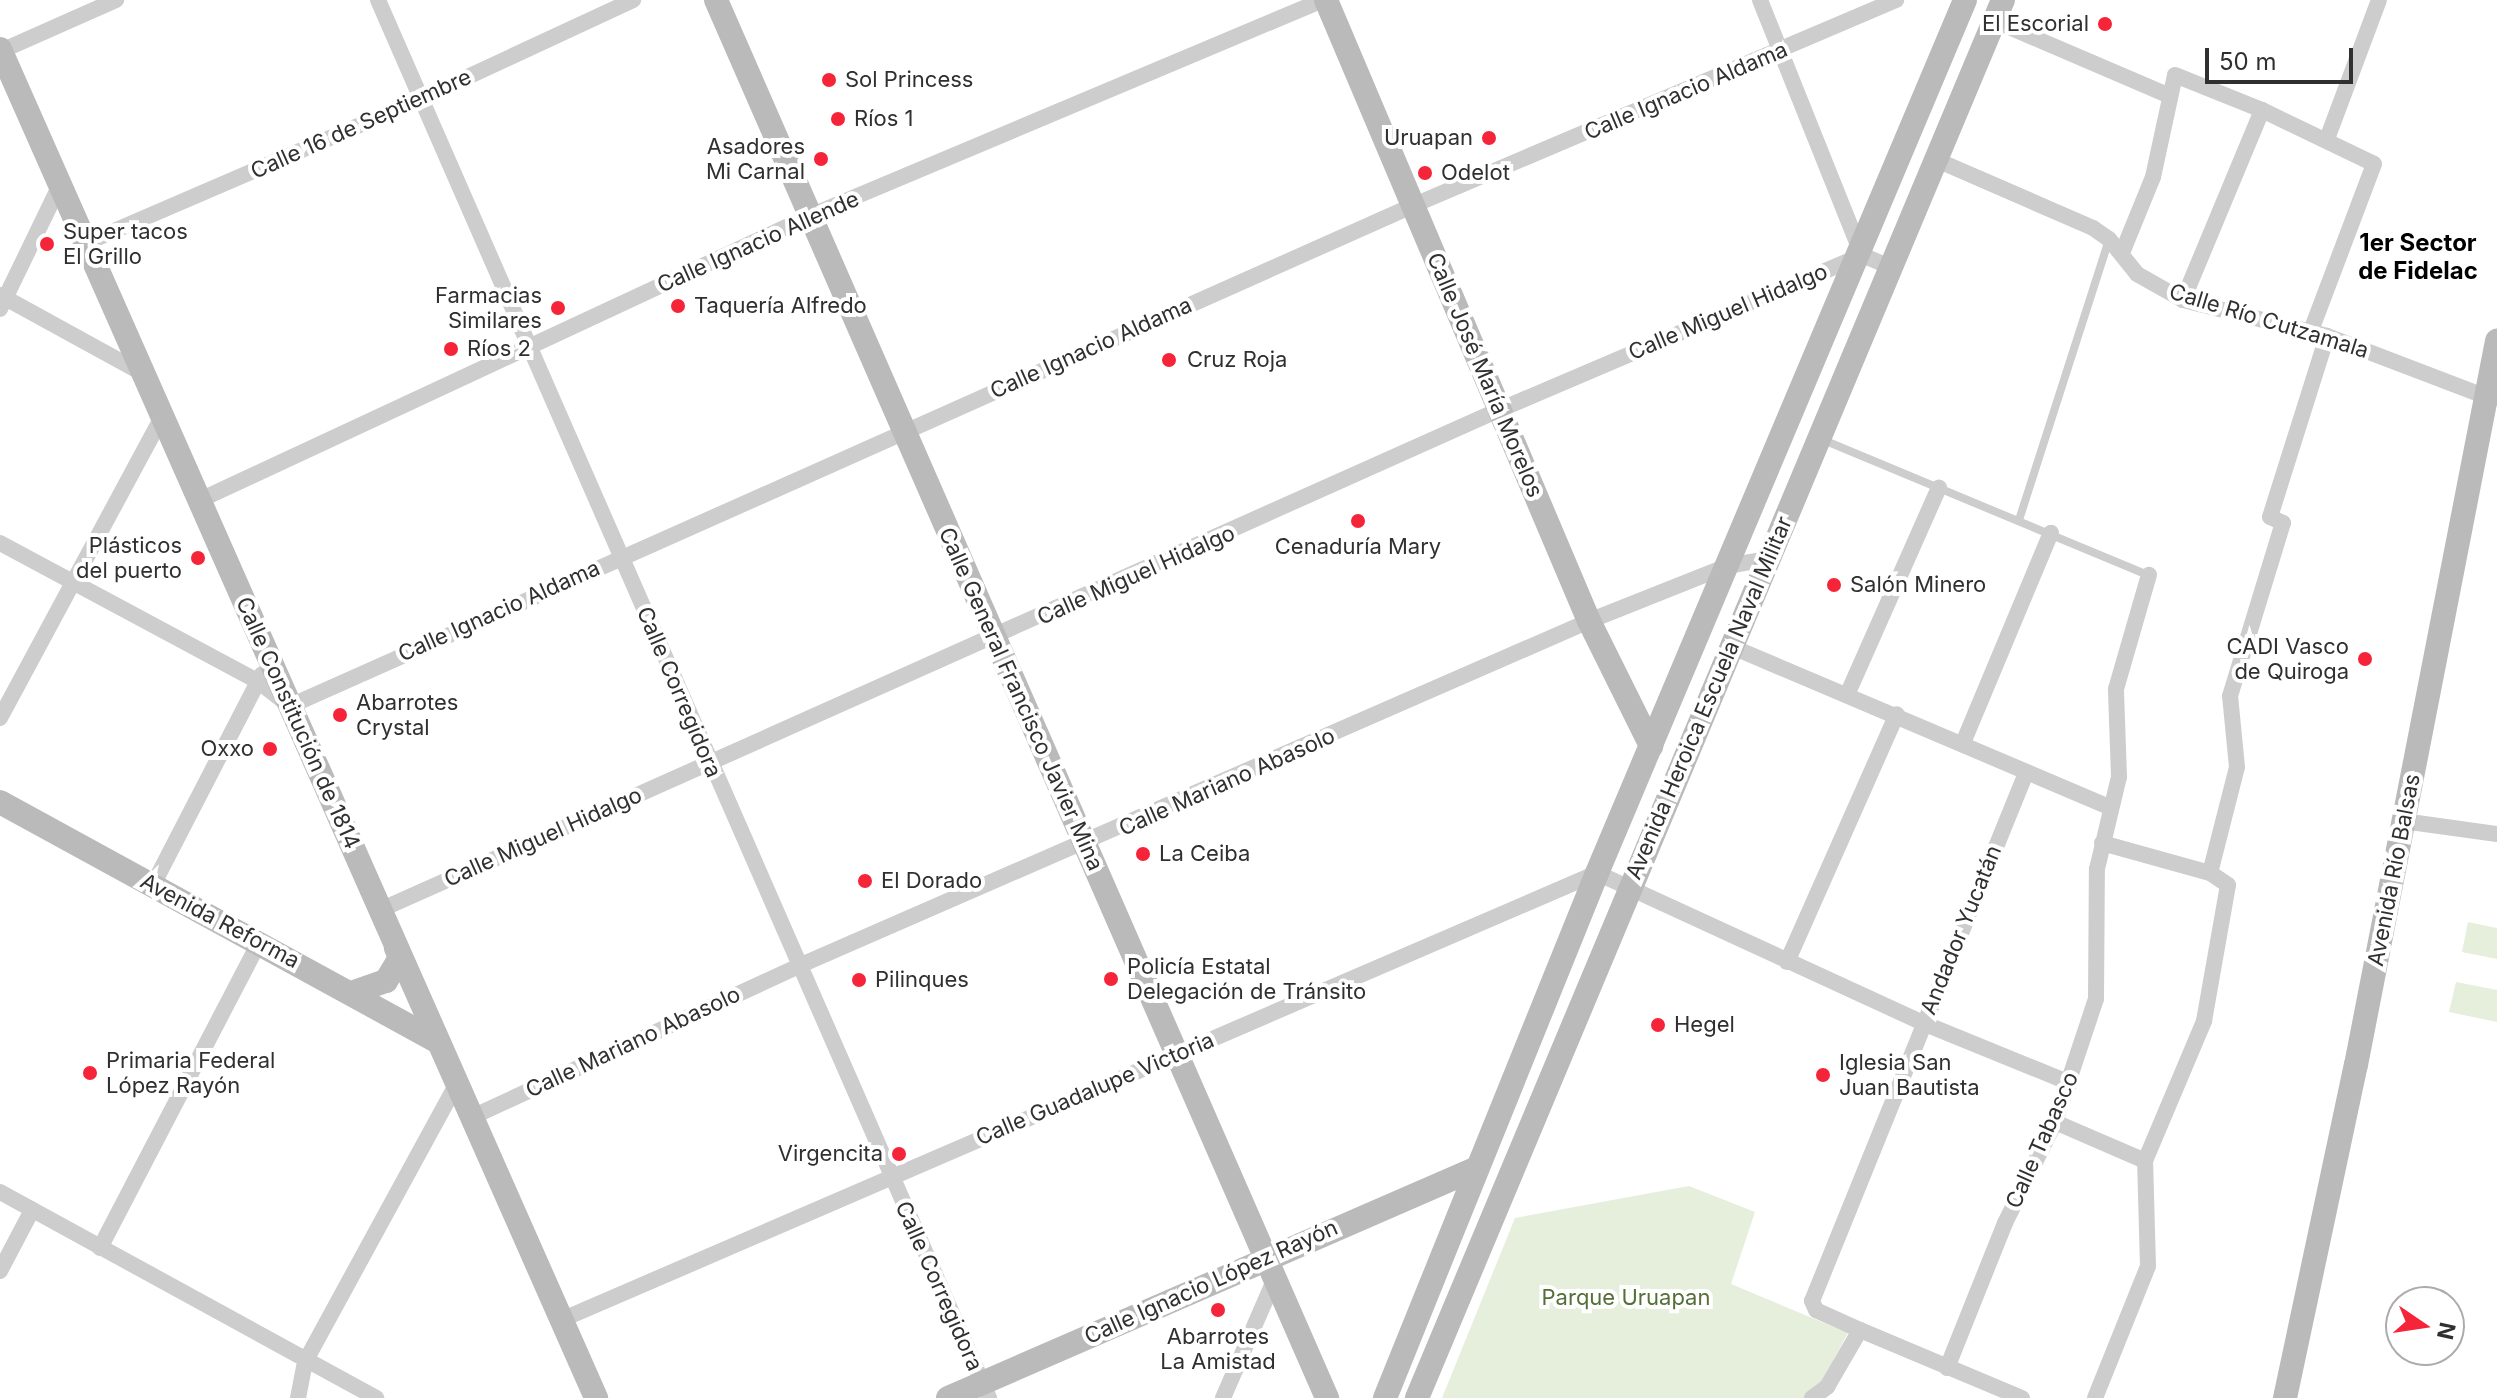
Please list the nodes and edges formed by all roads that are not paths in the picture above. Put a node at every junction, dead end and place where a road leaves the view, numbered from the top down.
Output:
1 (116, 0) edge
2 (378, 0) edge
3 (633, 0) edge
4 (716, 0) edge
5 (1325, 0) edge
6 (1760, 0) edge
7 (1896, 0) edge
8 (1965, 0) edge
9 (2379, 0) edge
10 (1999, 11) edge
11 (0, 50) edge
12 (1782, 51) junction
13 (2170, 96) junction
14 (420, 99) junction
15 (2262, 110) junction
16 (2327, 139) junction
17 (1939, 161) junction
18 (60, 185) junction
19 (1414, 205) junction
20 (812, 215) junction
21 (2109, 239) junction
22 (86, 243) junction
23 (2122, 253) junction
24 (1862, 255) junction
25 (1893, 268) junction
26 (2183, 300) junction
27 (2, 301) edge
28 (2319, 334) junction
29 (2497, 341) edge
30 (529, 347) junction
31 (143, 373) junction
32 (2491, 399) edge
33 (1499, 410) junction
34 (162, 417) junction
35 (904, 431) junction
36 (1820, 438) junction
37 (1939, 487) junction
38 (200, 500) junction
39 (2019, 520) junction
40 (2051, 533) junction
41 (0, 543) edge
42 (622, 555) junction
43 (1768, 559) junction
44 (1727, 566) junction
45 (2149, 575) joint
46 (73, 582) junction
47 (1589, 621) junction
48 (995, 639) junction
49 (1730, 646) junction
50 (269, 658) junction
51 (259, 682) junction
52 (1847, 695) junction
53 (290, 706) junction
54 (1897, 714) junction
55 (0, 718) edge
56 (1963, 743) junction
57 (1651, 746) junction
58 (708, 762) junction
59 (2026, 773) junction
60 (0, 802) edge
61 (2111, 808) junction
62 (2403, 821) junction
63 (2497, 834) edge
64 (2102, 843) junction
65 (1086, 845) junction
66 (1597, 873) junction
67 (2210, 873) junction
68 (153, 885) junction
69 (1629, 885) junction
70 (380, 910) junction
71 (393, 938) junction
72 (259, 943) junction
73 (1787, 962) junction
74 (801, 965) junction
75 (351, 993) junction
76 (1923, 1023) junction
77 (438, 1042) junction
78 (1175, 1055) junction
79 (457, 1083) junction
80 (2070, 1083) junction
81 (472, 1117) junction
82 (2055, 1122) junction
83 (2145, 1161) junction
84 (1475, 1169) junction
85 (891, 1176) junction
86 (0, 1192) edge
87 (32, 1210) junction
88 (100, 1248) junction
89 (1272, 1266) junction
90 (0, 1271) edge
91 (561, 1320) junction
92 (1860, 1330) junction
93 (305, 1362) junction
94 (1947, 1368) junction
95 (986, 1391) edge
96 (1995, 1393) edge
97 (298, 1398) edge
98 (376, 1398) edge
99 (596, 1398) edge
100 (948, 1398) edge
101 (1223, 1398) edge
102 (1327, 1398) edge
103 (1385, 1398) edge
104 (1417, 1398) edge
105 (1812, 1398) edge
106 (2022, 1398) edge
107 (2095, 1398) edge
108 (2285, 1398) edge

1 - 11 street
2 - 14 street, Calle Corregidora
3 - 14 street, Calle 16 de Septiembre
4 - 20 street, Calle General Francisco Javier Mina
5 - 19 street, Calle José María Morelos
5 - 20 street, Calle Ignacio Allende
6 - 12 street
7 - 12 street, Calle Ignacio Aldama
8 - 24 street, Avenida Heroica Escuela Naval Militar
9 - 16 street
10 - 13 street
10 - 17 street, Avenida Heroica Escuela Naval Militar
11 - 18 street, Calle Constitución de 1814
12 - 19 street, Calle Ignacio Aldama
12 - 24 street
13 - 15 street
13 - 23 street
14 - 22 street, Calle 16 de Septiembre
14 - 30 street, Calle Corregidora
15 - 16 street
15 - 26 street
16 - 28 street
17 - 21 street, Calle Río Cutzamala
17 - 25 street, Avenida Heroica Escuela Naval Militar
18 - 22 street, Calle Constitución de 1814
18 - 27 street
19 - 33 street, Calle José María Morelos
19 - 35 street, Calle Ignacio Aldama
20 - 30 street, Calle Ignacio Allende
20 - 35 street, Calle General Francisco Javier Mina
21 - 23 street, Calle Río Cutzamala
21 - 39 lane
22 - 31 street, Calle Constitución de 1814
23 - 26 street, Calle Río Cutzamala
24 - 25 street
24 - 33 street, Calle Miguel Hidalgo
24 - 44 street, Avenida Heroica Escuela Naval Militar
25 - 36 street, Avenida Heroica Escuela Naval Militar
26 - 28 street, Calle Río Cutzamala
27 - 31 street
28 - 32 street, Calle Río Cutzamala
28 - 67 street
29 - 32 street, Avenida Río Balsas
30 - 38 street, Calle Ignacio Allende
30 - 42 street, Calle Corregidora
31 - 34 street, Calle Constitución de 1814
32 - 62 street, Avenida Río Balsas
33 - 47 street, Calle José María Morelos
33 - 48 street, Calle Miguel Hidalgo
34 - 38 street, Calle Constitución de 1814
34 - 46 street
35 - 42 street, Calle Ignacio Aldama
35 - 48 street, Calle General Francisco Javier Mina
36 - 37 lane
36 - 43 street, Avenida Heroica Escuela Naval Militar
37 - 39 lane
37 - 52 street
38 - 50 street, Calle Constitución de 1814
39 - 40 lane
40 - 45 lane
40 - 56 street
41 - 46 street
42 - 53 street, Calle Ignacio Aldama
42 - 58 street, Calle Corregidora
43 - 44 street, Calle Mariano Abasolo
43 - 49 street, Avenida Heroica Escuela Naval Militar
44 - 47 street, Calle Mariano Abasolo
44 - 57 street, Avenida Heroica Escuela Naval Militar
45 - 61 street, Calle Tabasco
46 - 51 street
46 - 55 street
47 - 57 street, Calle José María Morelos
47 - 65 street, Calle Mariano Abasolo
48 - 58 street, Calle Miguel Hidalgo
48 - 65 street, Calle General Francisco Javier Mina
49 - 52 street
49 - 69 street, Avenida Heroica Escuela Naval Militar
50 - 51 street
50 - 53 street, Calle Constitución de 1814
51 - 53 street
51 - 68 street
52 - 54 street
53 - 70 street, Calle Constitución de 1814
54 - 56 street
54 - 73 street
56 - 59 street
57 - 66 street, Avenida Heroica Escuela Naval Militar
58 - 70 street, Calle Miguel Hidalgo
58 - 74 street, Calle Corregidora
59 - 61 street
59 - 76 street, Andador Yucatán
60 - 68 street, Avenida Reforma
61 - 64 street, Calle Tabasco
62 - 63 street
62 - 108 street, Avenida Río Balsas
64 - 67 street
64 - 80 street, Calle Tabasco
65 - 74 street, Calle Mariano Abasolo
65 - 78 street, Calle General Francisco Javier Mina
66 - 69 street
66 - 78 street, Calle Guadalupe Victoria
66 - 84 street, Avenida Heroica Escuela Naval Militar
67 - 83 street
68 - 72 street, Avenida Reforma
69 - 73 street
69 - 104 street, Avenida Heroica Escuela Naval Militar
70 - 71 street, Calle Constitución de 1814
71 - 75 street
71 - 77 street, Calle Constitución de 1814
72 - 75 street, Avenida Reforma
72 - 88 street
73 - 76 street
74 - 81 street, Calle Mariano Abasolo
74 - 85 street, Calle Corregidora
75 - 77 street, Avenida Reforma
76 - 80 street
76 - 92 street, Andador Yucatán
77 - 79 street, Calle Constitución de 1814
78 - 85 street, Calle Guadalupe Victoria
78 - 89 street, Calle General Francisco Javier Mina
79 - 81 street, Calle Constitución de 1814
79 - 93 street
80 - 82 street, Calle Tabasco
81 - 91 street, Calle Constitución de 1814
82 - 83 street
82 - 94 street, Calle Tabasco
83 - 107 street
84 - 89 street, Calle Ignacio López Rayón
84 - 103 street, Avenida Heroica Escuela Naval Militar
85 - 91 street, Calle Guadalupe Victoria
85 - 95 street, Calle Corregidora
86 - 87 street
87 - 88 street
87 - 90 street
88 - 93 street
89 - 95 street, Calle Ignacio López Rayón
89 - 101 street
89 - 102 street, Calle General Francisco Javier Mina
91 - 99 street, Calle Constitución de 1814
92 - 94 street
92 - 105 street
93 - 97 street
93 - 98 street
94 - 96 street
95 - 100 street, Calle Ignacio López Rayón
96 - 106 street

